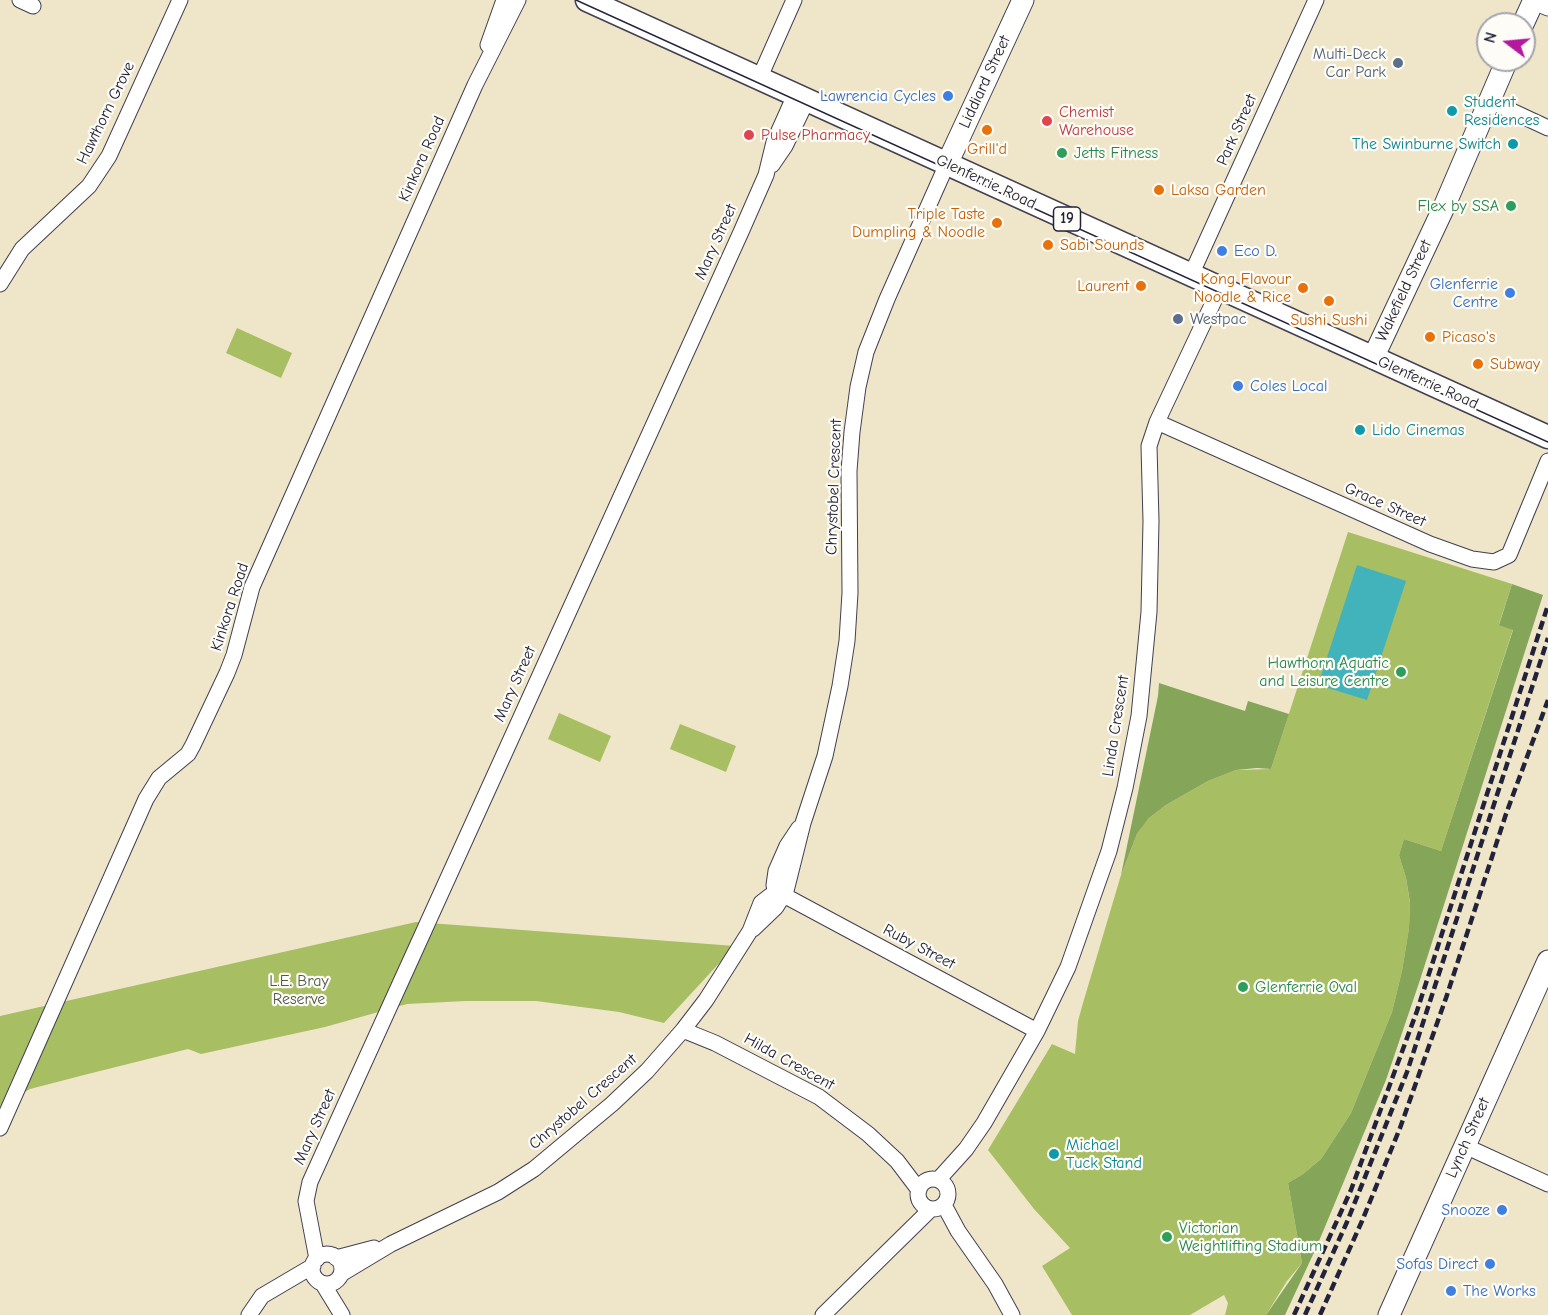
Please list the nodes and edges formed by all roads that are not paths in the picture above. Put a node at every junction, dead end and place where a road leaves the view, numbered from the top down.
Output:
1 (180, 0) edge
2 (504, 0) edge
3 (518, 0) edge
4 (587, 0) edge
5 (794, 0) edge
6 (1023, 0) edge
7 (1316, 0) edge
8 (1501, 72) edge
9 (759, 79) junction
10 (475, 85) junction
11 (801, 98) junction
12 (1488, 100) junction
13 (1548, 128) edge
14 (947, 164) junction
15 (1191, 275) junction
16 (0, 284) edge
17 (1220, 288) junction
18 (1373, 357) junction
19 (1157, 422) junction
20 (1548, 437) edge
21 (1548, 460) edge
22 (780, 896) junction
23 (1548, 961) edge
24 (682, 1030) junction
25 (1036, 1031) junction
26 (0, 1128) edge
27 (1465, 1146) junction
28 (1548, 1184) edge
29 (932, 1195) junction
30 (391, 1244) junction
31 (324, 1259) junction
32 (330, 1280) junction
33 (275, 1288) junction
34 (249, 1315) edge
35 (342, 1315) edge
36 (823, 1315) edge
37 (1012, 1315) edge
38 (1389, 1315) edge

1 - 16 street, Hawthorn Grove
2 - 10 street, Kinkora Road
3 - 10 street, Kinkora Road
4 - 9 main road, Glenferrie Road / 19
5 - 9 street
6 - 14 street, Liddiard Street
7 - 15 street, Park Street
8 - 12 street, Wakefield Street
9 - 11 main road, Glenferrie Road / 19
10 - 26 street, Kinkora Road
11 - 14 main road, Glenferrie Road / 19
11 - 31 street, Mary Street
12 - 13 street
12 - 18 street, Wakefield Street
14 - 15 main road, Glenferrie Road / 19
14 - 22 street, Chrystobel Crescent
15 - 17 main road, Glenferrie Road / 19
17 - 18 main road, Glenferrie Road / 19
17 - 19 street, Linda Crescent
18 - 20 main road, Glenferrie Road / 19
19 - 21 street, Grace Street
19 - 25 street, Linda Crescent
22 - 24 street, Chrystobel Crescent
22 - 25 street, Ruby Street
23 - 27 street, Lynch Street
24 - 29 street, Hilda Crescent
24 - 30 street, Chrystobel Crescent
25 - 29 street, Linda Crescent
27 - 28 street
27 - 38 street, Lynch Street
29 - 36 street, Linda Crescent
29 - 37 street
30 - 31 street, Chrystobel Crescent
30 - 32 street, Chrystobel Crescent
31 - 32 street
31 - 32 street
31 - 33 street
32 - 33 street
32 - 35 street
33 - 34 street

